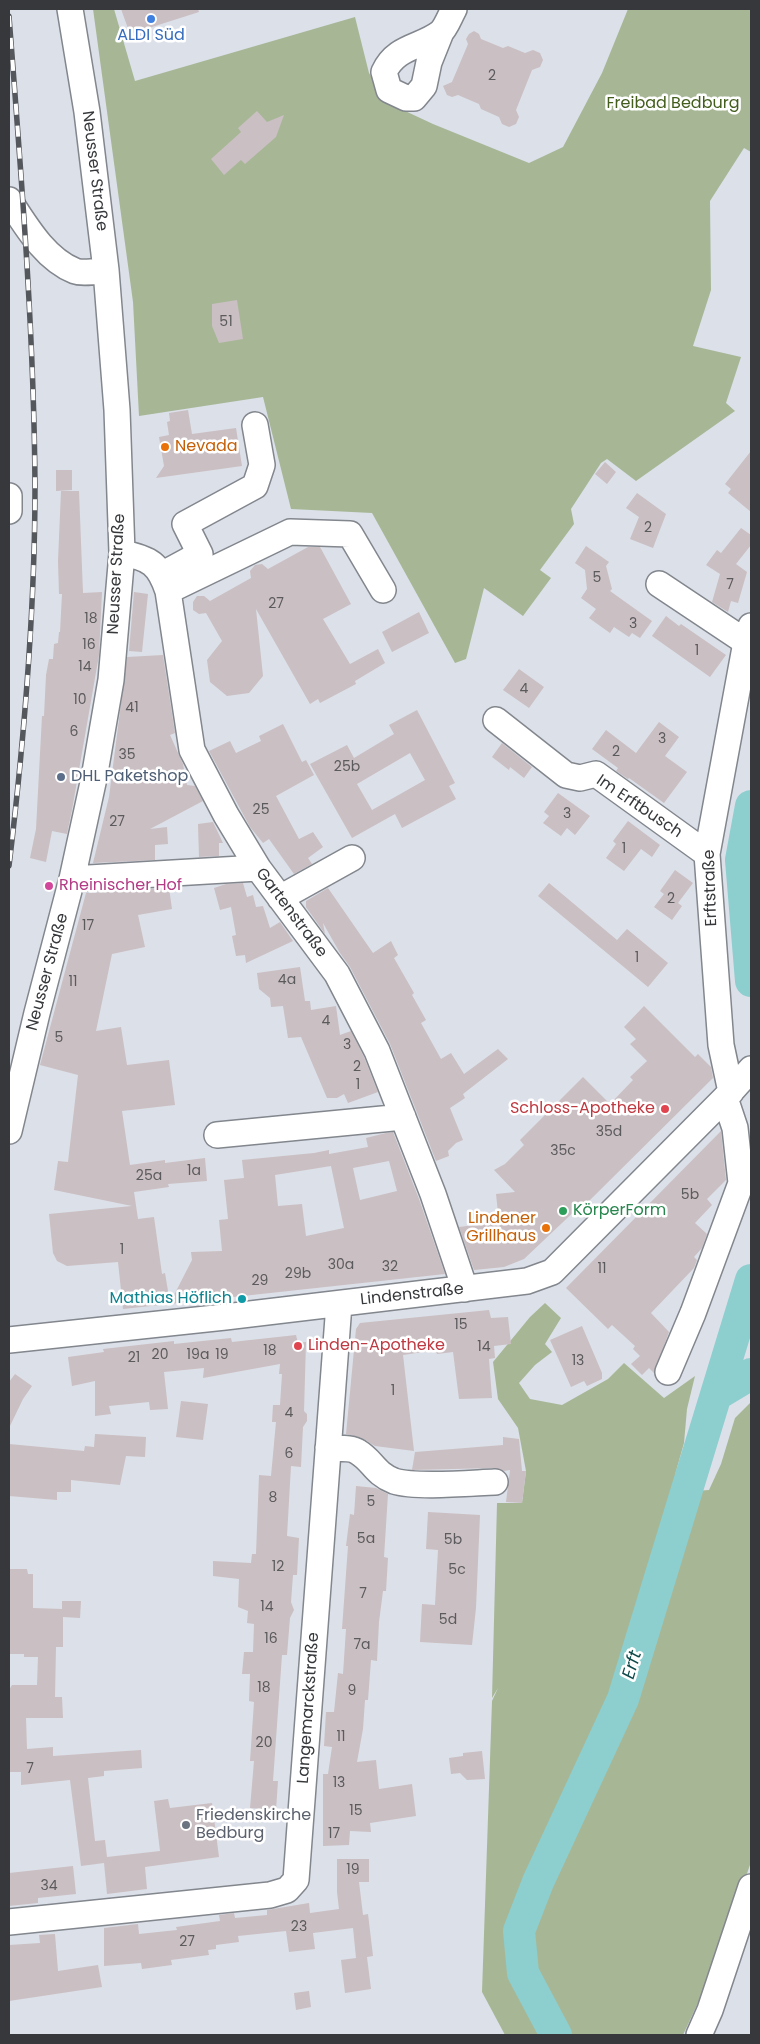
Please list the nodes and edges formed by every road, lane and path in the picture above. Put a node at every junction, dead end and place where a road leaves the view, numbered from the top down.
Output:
1 (70, 9) edge
2 (454, 9) edge
3 (441, 32) dead end
4 (9, 200) edge
5 (106, 270) junction
6 (255, 425) dead end
7 (9, 496) edge
8 (9, 511) edge
9 (122, 553) junction
10 (165, 583) junction
11 (659, 584) dead end
12 (383, 590) dead end
13 (749, 634) edge
14 (496, 720) dead end
15 (707, 854) junction
16 (352, 858) dead end
17 (258, 868) junction
18 (72, 879) junction
19 (280, 898) junction
20 (736, 1086) edge
21 (403, 1117) junction
22 (9, 1131) edge
23 (217, 1135) dead end
24 (465, 1289) junction
25 (339, 1304) junction
26 (9, 1340) edge
27 (668, 1372) dead end
28 (328, 1448) junction
29 (495, 1482) dead end
30 (751, 1887) edge
31 (9, 1922) edge
32 (699, 2035) edge

1 - 5 street, Neusser Straße
2 - 3 street
4 - 5 street
5 - 9 street, Neusser Straße
6 - 10 street
7 - 8 street
9 - 10 street
9 - 18 street, Neusser Straße
10 - 12 street
10 - 17 street, Gartenstraße
11 - 13 street
13 - 15 street, Erftstraße
14 - 15 street, Im Erftbusch
15 - 20 street, Erftstraße
16 - 19 street
17 - 18 street
17 - 19 street, Gartenstraße
18 - 22 street, Neusser Straße
19 - 21 street, Gartenstraße
20 - 24 street, Lindenstraße
20 - 27 street, Erftstraße
21 - 23 street
21 - 24 street, Gartenstraße
24 - 25 street, Lindenstraße
25 - 26 street, Lindenstraße
25 - 28 street, Langemarckstraße
28 - 29 street
28 - 31 street, Langemarckstraße
30 - 32 street

